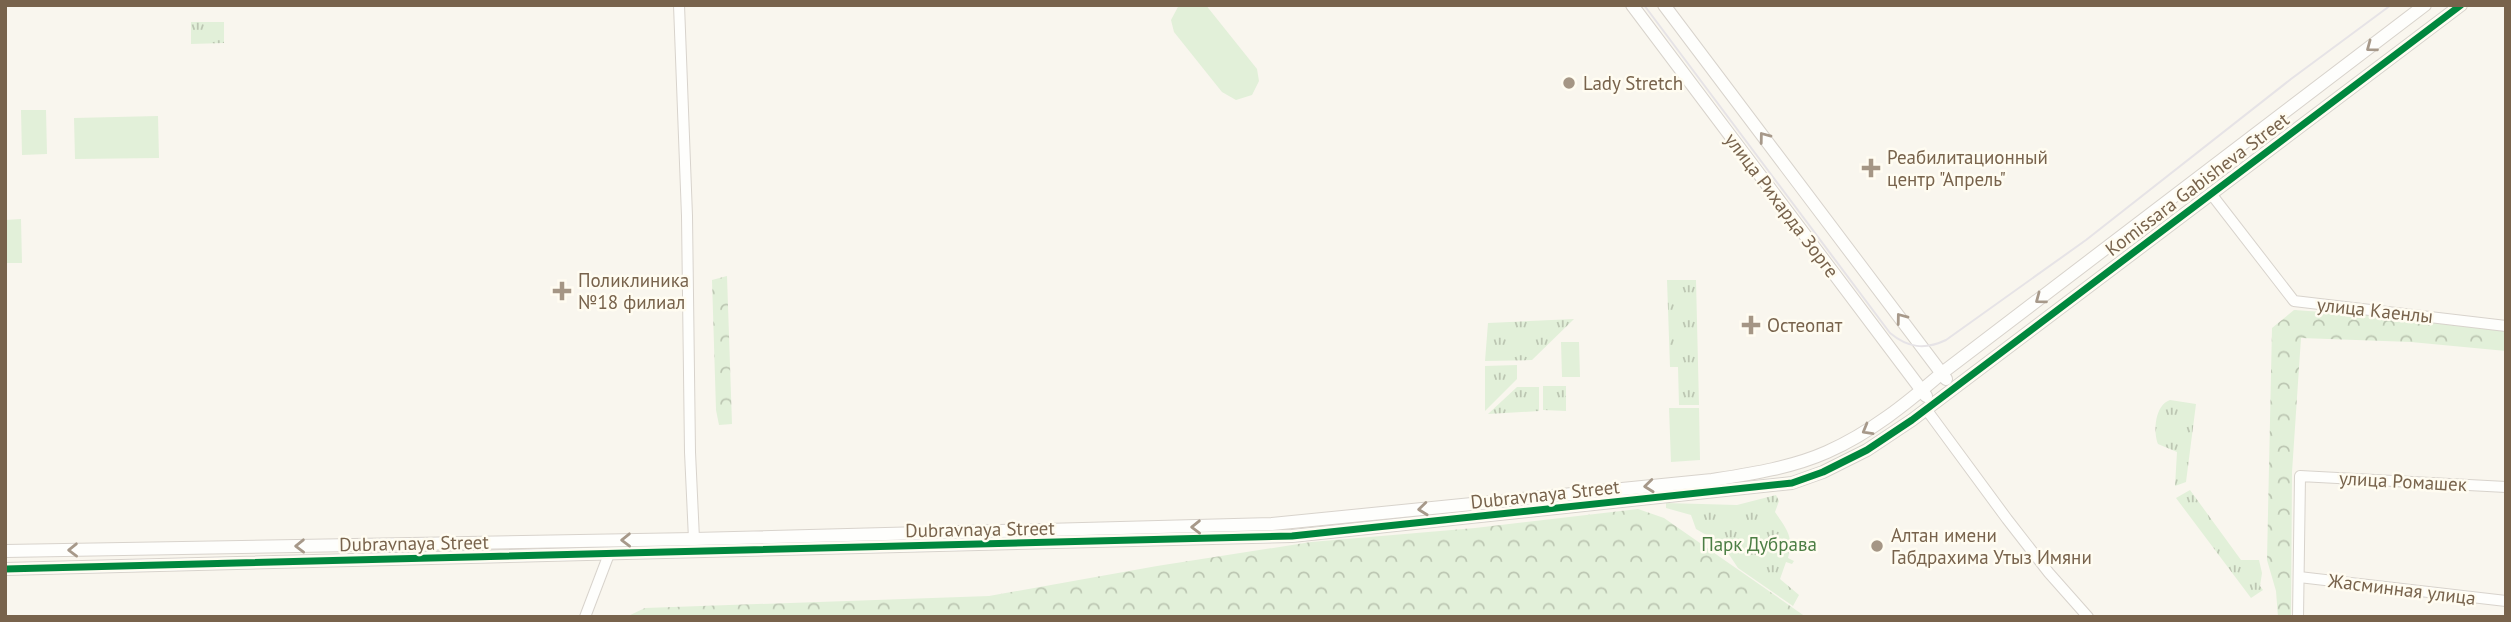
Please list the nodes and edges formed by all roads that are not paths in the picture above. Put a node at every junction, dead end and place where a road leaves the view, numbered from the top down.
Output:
1 (679, 5) edge
2 (1632, 5) edge
3 (1664, 5) edge
4 (2425, 5) edge
5 (2461, 5) edge
6 (2212, 195) junction
7 (2506, 326) edge
8 (1942, 373) junction
9 (1953, 388) junction
10 (1922, 390) junction
11 (1929, 407) junction
12 (2506, 486) edge
13 (516, 542) junction
14 (694, 545) junction
15 (5, 551) edge
16 (609, 554) junction
17 (516, 556) junction
18 (5, 569) edge
19 (2299, 577) junction
20 (2506, 601) edge
21 (585, 617) edge
22 (2088, 617) edge
23 (2298, 617) edge

1 - 14 street
2 - 10 street, улица Рихарда Зорге
8 -> 3 street, улица Рихарда Зорге
4 -> 8 street, Dubravnaya Street
5 - 6 street, Komissara Gabisheva Street
6 - 7 street, улица Каенлы
6 - 9 street, Komissara Gabisheva Street
8 - 9 street, улица Рихарда Зорге
8 - 10 street, Dubravnaya Street
9 - 11 street, Komissara Gabisheva Street
10 - 11 street, улица Рихарда Зорге
10 -> 14 street, Dubravnaya Street
11 - 14 street, Dubravnaya Street
11 - 22 street
12 - 19 street, улица Ромашек
14 -> 13 street, Dubravnaya Street
13 -> 15 street, Dubravnaya Street
13 - 17 street
14 - 16 street, Dubravnaya Street
16 - 17 street, Dubravnaya Street
16 - 21 street
17 - 18 street, Dubravnaya Street
19 - 20 street, Жасминная улица
19 - 23 street

